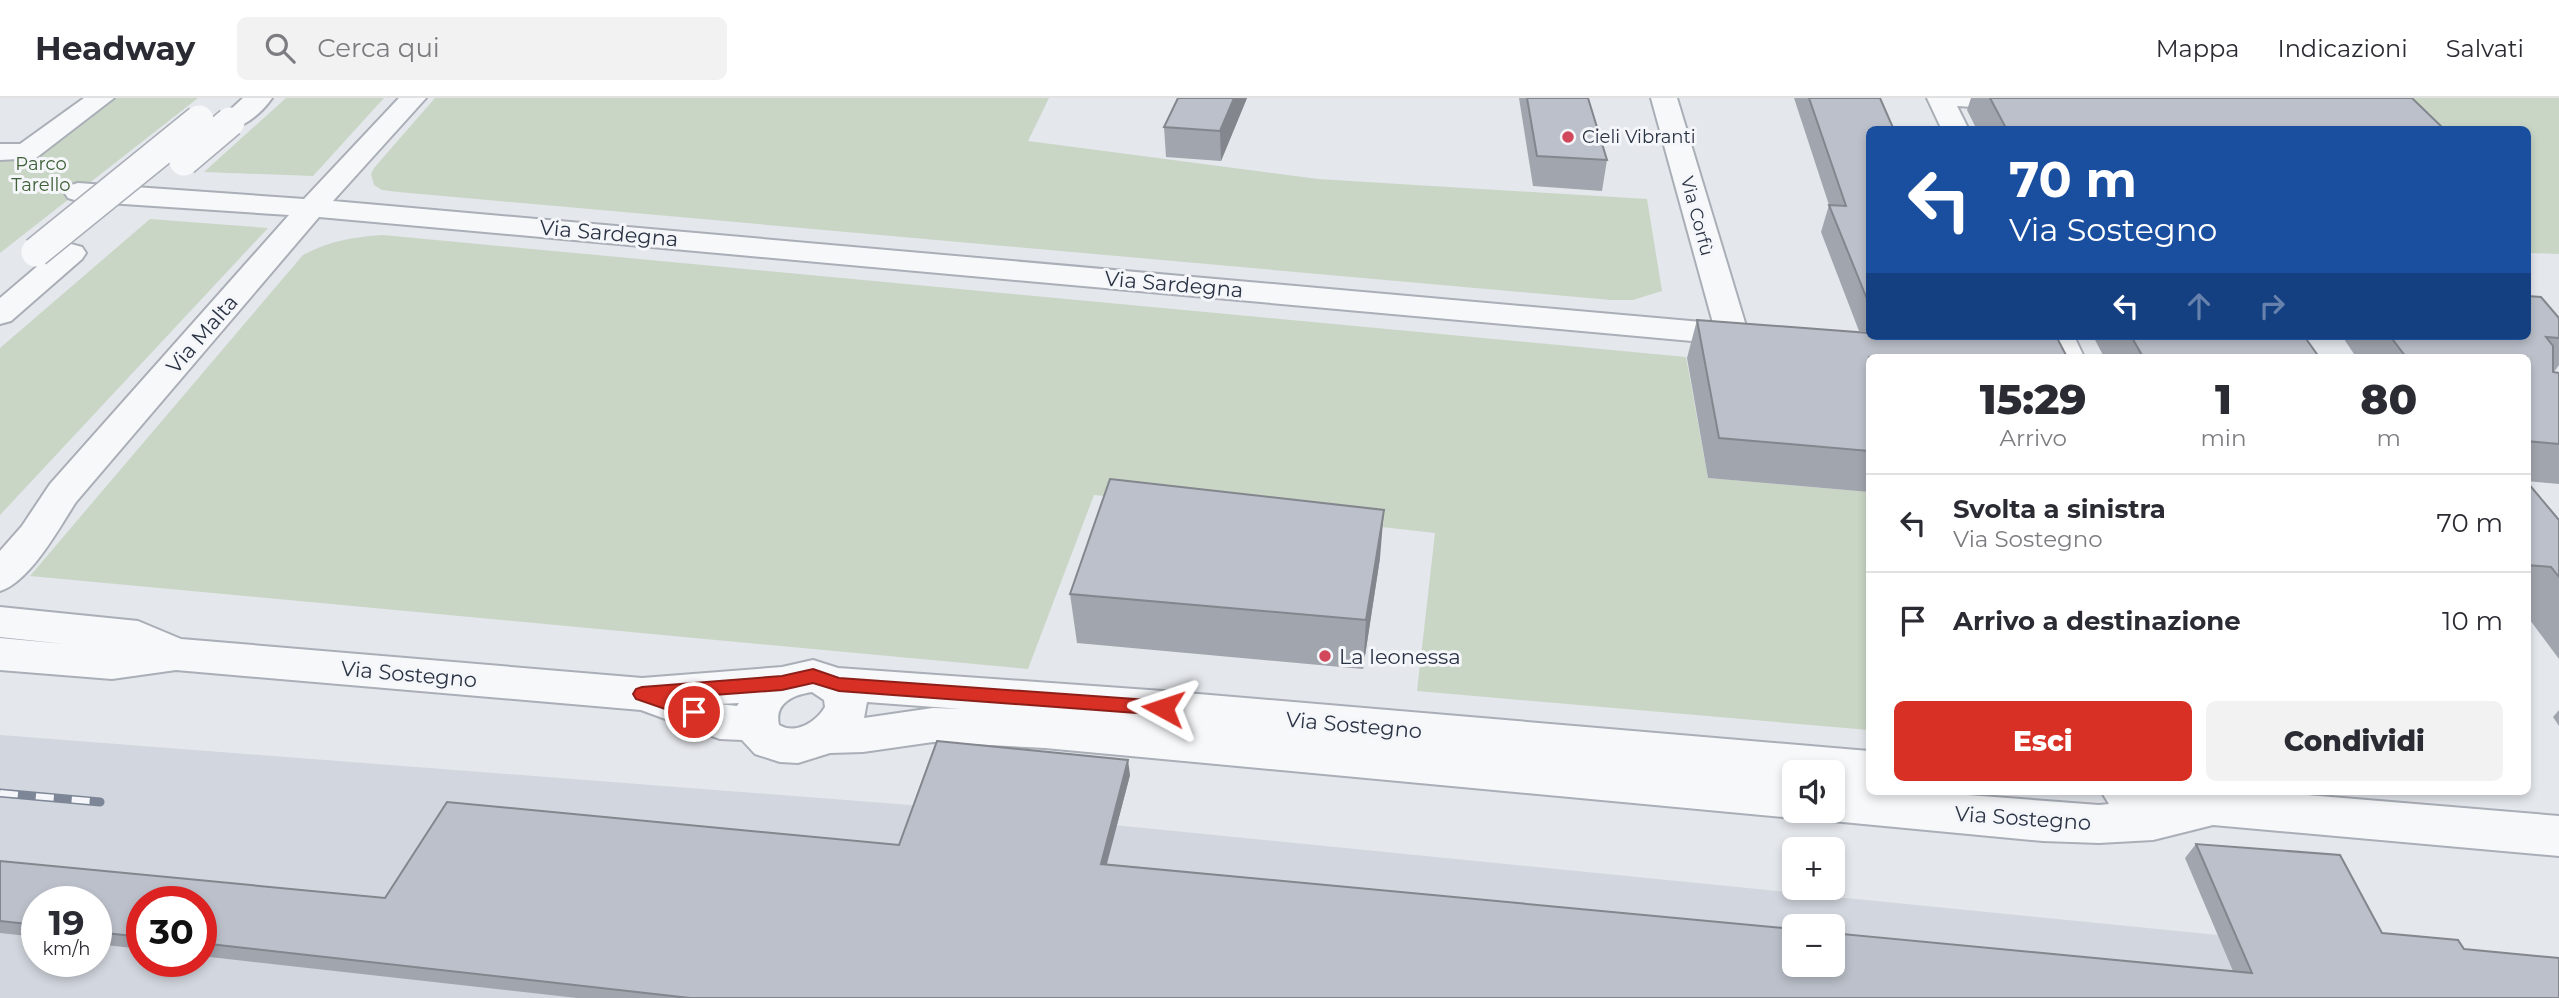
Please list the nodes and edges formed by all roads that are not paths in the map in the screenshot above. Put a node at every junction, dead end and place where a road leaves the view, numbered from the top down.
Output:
1 (101, 98) edge
2 (259, 98) edge
3 (413, 98) edge
4 (1664, 98) edge
5 (1942, 98) edge
6 (2045, 104) edge
7 (228, 110) edge
8 (1954, 126) edge
9 (0, 152) edge
10 (78, 192) dead end
11 (312, 207) junction
12 (0, 281) edge
13 (0, 314) edge
14 (1732, 334) junction
15 (1772, 338) edge
16 (0, 577) edge
17 (0, 622) edge
18 (0, 654) edge
19 (176, 654) junction
20 (782, 683) junction
21 (839, 684) junction
22 (642, 694) junction
23 (755, 724) junction
24 (824, 736) junction
25 (1866, 769) edge
26 (2161, 795) edge
27 (1782, 798) edge
28 (1845, 803) edge
29 (2299, 803) edge
30 (2213, 807) junction
31 (2559, 836) edge

1 - 9 street
2 - 7 street
3 - 11 street, Via Malta
4 - 14 street, Via Corfù
5 - 6 street
5 - 8 street
7 - 12 street, bridge
7 - 13 street, bridge
10 - 11 street, Via Sardegna
11 - 14 street, Via Sardegna
11 - 16 street, Via Malta
14 - 15 street, Via Sardegna
17 - 19 street, Via Sostegno
18 - 19 street, Via Sostegno
19 - 22 street, Via Sostegno
20 - 21 street, Via Sostegno
20 - 22 street, Via Sostegno
20 - 23 street
21 - 24 street
21 - 25 street, Via Sostegno
22 - 23 street, Via Sostegno
23 - 24 street, Via Sostegno
24 - 27 street, Via Sostegno
26 - 30 street, Via Sostegno
28 - 30 street, Via Sostegno
29 - 30 street, Via Sostegno
29 - 31 street, Via Sostegno

